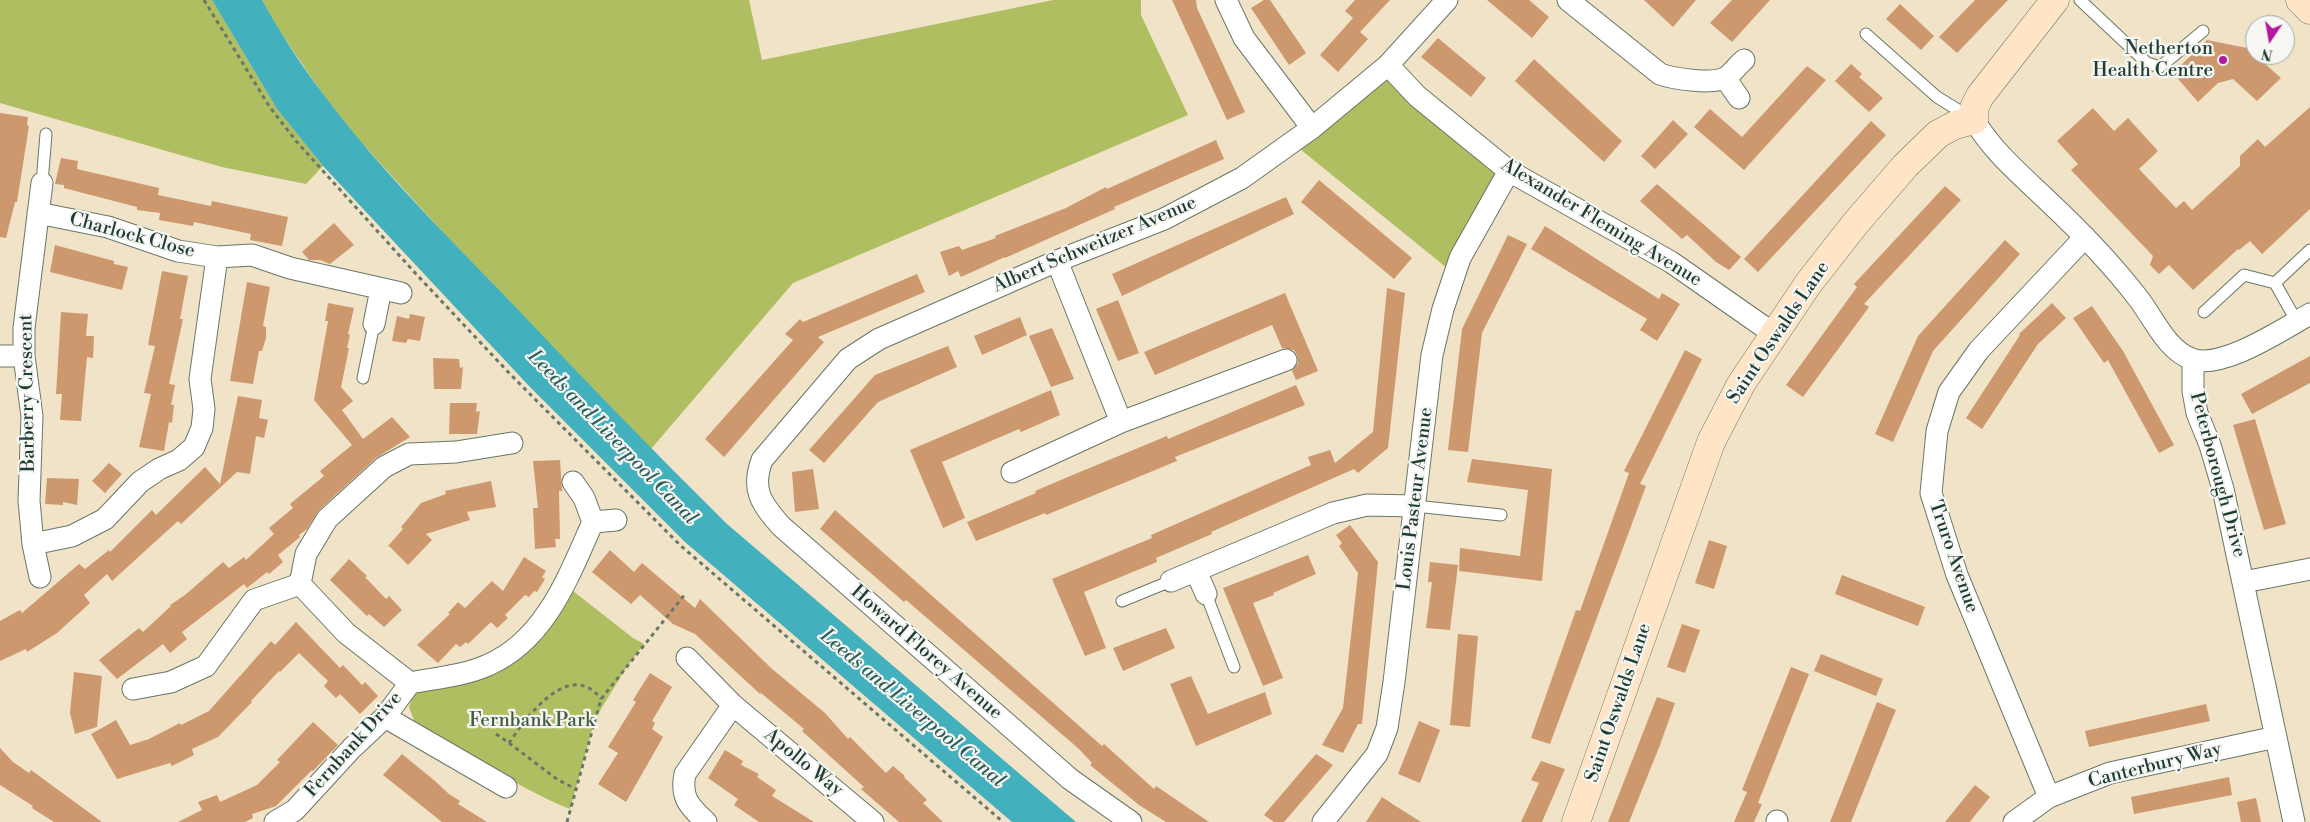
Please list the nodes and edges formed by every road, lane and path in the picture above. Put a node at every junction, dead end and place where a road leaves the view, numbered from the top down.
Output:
1 (204, 0) edge
2 (1226, 0) edge
3 (1447, 0) edge
4 (1568, 0) edge
5 (2055, 0) edge
6 (2080, 0) edge
7 (2300, 0) edge
8 (2310, 10) edge
9 (2203, 31) dead end
10 (1866, 34) dead end
11 (1744, 60) dead end
12 (1388, 65) junction
13 (1725, 78) junction
14 (1739, 98) dead end
15 (1974, 120) junction
16 (1312, 128) junction
17 (46, 134) dead end
18 (1509, 171) junction
19 (42, 183) joint
20 (38, 213) junction
21 (2085, 237) junction
22 (2310, 250) edge
23 (217, 258) junction
24 (1057, 261) junction
25 (2275, 284) junction
26 (381, 289) junction
27 (402, 293) dead end
28 (2204, 312) dead end
29 (2303, 318) edge
30 (374, 324) joint
31 (1774, 334) junction
32 (0, 356) edge
33 (24, 356) junction
34 (1286, 360) dead end
35 (2194, 360) junction
36 (363, 378) dead end
37 (1121, 422) junction
38 (512, 443) dead end
39 (762, 460) joint
40 (1012, 472) dead end
41 (573, 482) dead end
42 (1415, 506) junction
43 (1501, 515) dead end
44 (616, 520) dead end
45 (593, 522) junction
46 (33, 544) junction
47 (2310, 569) edge
48 (1196, 571) junction
49 (40, 577) dead end
50 (1171, 581) joint
51 (2244, 582) junction
52 (300, 584) junction
53 (686, 593) dead end
54 (1206, 594) joint
55 (1122, 601) dead end
56 (687, 658) dead end
57 (1234, 668) dead end
58 (410, 683) junction
59 (133, 689) dead end
60 (601, 699) junction
61 (733, 705) junction
62 (385, 717) junction
63 (496, 734) dead end
64 (2276, 737) junction
65 (509, 743) junction
66 (506, 787) dead end
67 (576, 789) junction
68 (2049, 797) junction
69 (285, 819) edge
70 (567, 822) edge
71 (706, 822) edge
72 (873, 822) edge
73 (1003, 822) edge
74 (1132, 822) edge
75 (1323, 822) edge
76 (1576, 822) edge
77 (2014, 822) edge
78 (2294, 822) edge

1 - 73 path
2 - 16 street
3 - 12 street, Albert Schweitzer Avenue
4 - 13 street
5 - 15 street
6 - 9 lane
7 - 8 street
10 - 15 lane
11 - 13 street
12 - 16 street, Albert Schweitzer Avenue
12 - 18 street, Alexander Fleming Avenue
13 - 14 street
15 - 21 street
15 - 31 street, Saint Oswalds Lane
16 - 24 street, Albert Schweitzer Avenue
17 - 19 lane
18 - 31 street, Alexander Fleming Avenue
18 - 42 street, Louis Pasteur Avenue
19 - 20 street, Barberry Crescent
20 - 23 street, Charlock Close
20 - 33 street, Barberry Crescent
21 - 35 street
21 - 68 street, Truro Avenue
22 - 25 lane
23 - 26 street, Charlock Close
23 - 46 street
24 - 37 street
24 - 39 street, Albert Schweitzer Avenue
25 - 28 lane
25 - 29 lane
26 - 27 street, Charlock Close
26 - 30 street
29 - 35 street
30 - 36 lane
31 - 76 street, Saint Oswalds Lane
32 - 33 street
33 - 46 street, Barberry Crescent
34 - 37 street
35 - 51 street, Peterborough Drive
37 - 40 street
38 - 52 street
39 - 74 street, Howard Florey Avenue
41 - 45 street
42 - 43 lane
42 - 48 street
42 - 75 street, Louis Pasteur Avenue
44 - 45 street
45 - 58 street
46 - 49 street, Barberry Crescent
47 - 51 street
48 - 50 street
48 - 54 street
50 - 55 lane
51 - 64 street, Peterborough Drive
52 - 58 street, Fernbank Drive
52 - 59 street
53 - 60 path
54 - 57 lane
56 - 61 street, Apollo Way
58 - 62 street, Fernbank Drive
60 - 65 path
60 - 67 path
61 - 71 street
61 - 72 street, Apollo Way
62 - 66 street
62 - 69 street, Fernbank Drive
63 - 65 path
64 - 68 street, Canterbury Way
64 - 78 street, Peterborough Drive
65 - 67 path
67 - 70 path
68 - 77 street, Canterbury Way

